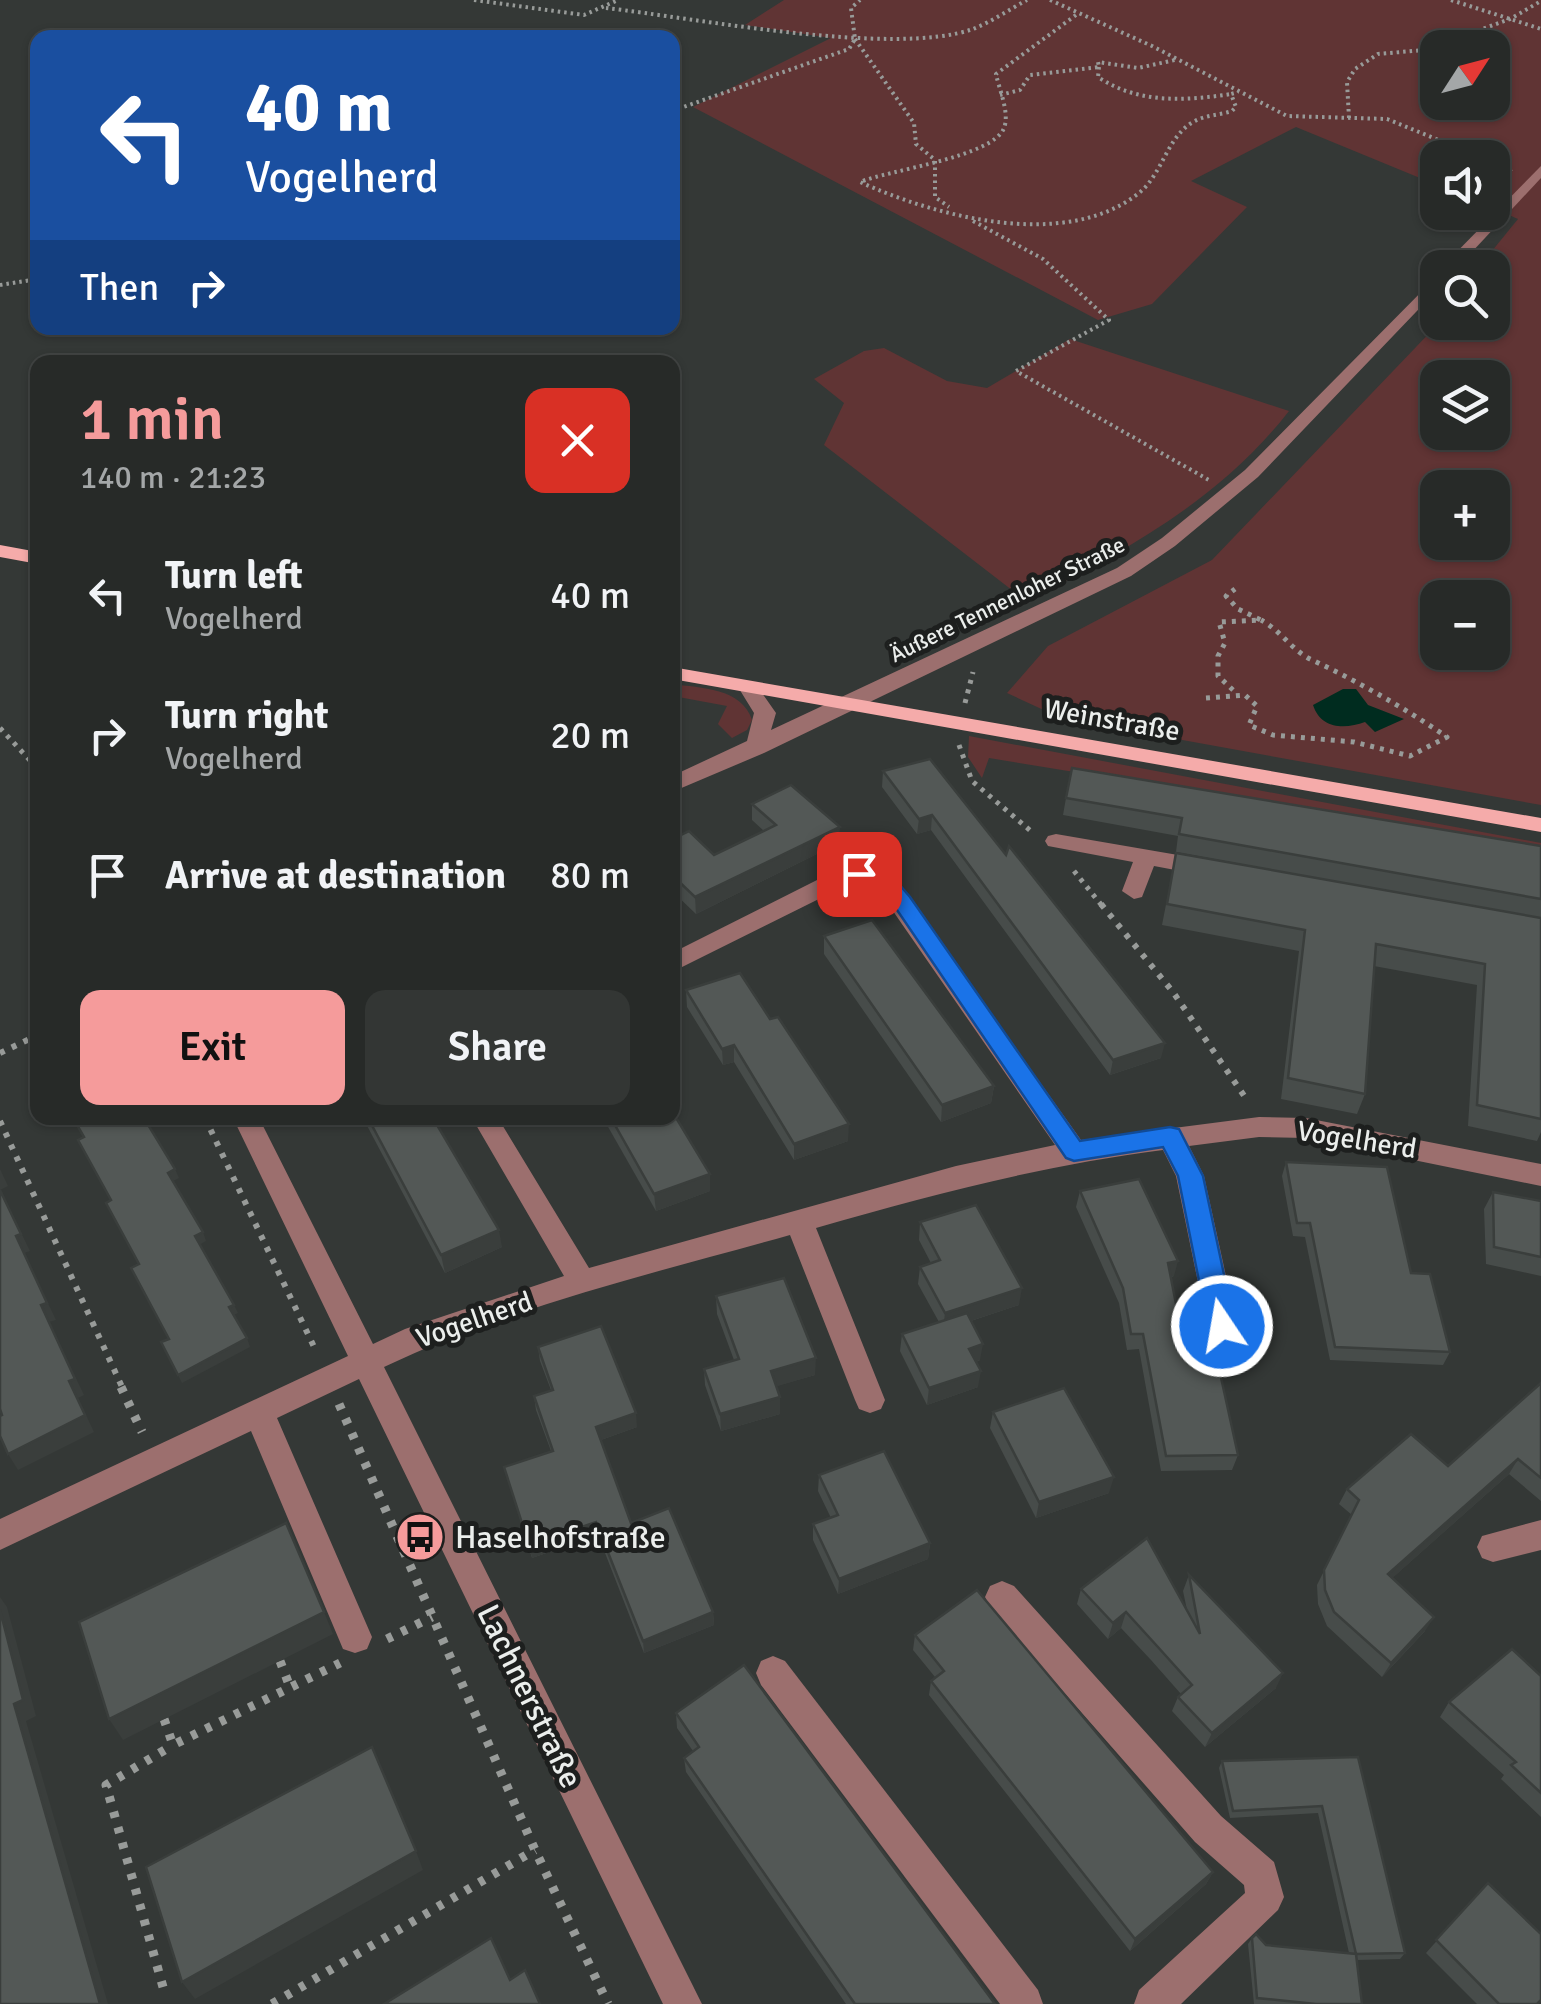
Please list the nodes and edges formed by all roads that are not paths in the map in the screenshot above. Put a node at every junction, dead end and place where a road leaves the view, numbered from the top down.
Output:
1 (1541, 170) edge
2 (1465, 250) edge
3 (1420, 299) edge
4 (0, 551) edge
5 (30, 557) edge
6 (680, 674) edge
7 (748, 687) junction
8 (848, 704) junction
9 (756, 748) junction
10 (680, 782) edge
11 (1541, 825) edge
12 (1052, 843) road end
13 (1146, 858) junction
14 (1240, 874) edge
15 (1134, 891) dead end
16 (680, 960) edge
17 (250, 1125) edge
18 (489, 1125) edge
19 (1170, 1136) junction
20 (1074, 1152) junction
21 (1541, 1176) edge
22 (798, 1221) junction
23 (582, 1282) junction
24 (1222, 1326) dead end
25 (366, 1358) junction
26 (870, 1400) dead end
27 (259, 1413) junction
28 (0, 1534) edge
29 (1541, 1536) edge
30 (1493, 1547) dead end
31 (1002, 1597) dead end
32 (359, 1647) road end
33 (773, 1673) dead end
34 (682, 2004) edge
35 (1024, 2004) edge
36 (1154, 2004) edge

1 - 2 street
3 - 8 street, Äußere Tennenloher Straße
4 - 5 main road
6 - 7 main road, Weinstraße
7 - 8 main road, Weinstraße
7 - 9 street
8 - 9 street
8 - 11 main road, Weinstraße
9 - 10 street
12 - 13 street
13 - 14 street
13 - 15 street
16 - 20 street
17 - 25 street, Lachnerstraße
18 - 23 street
19 - 20 street, Vogelherd
19 - 21 street, Vogelherd
19 - 24 street
20 - 22 street, Vogelherd
22 - 23 street, Vogelherd
22 - 26 street
23 - 25 street, Vogelherd
25 - 27 street
25 - 34 street, Lachnerstraße
27 - 28 street
27 - 32 street
29 - 30 street
31 - 36 street
33 - 35 street

